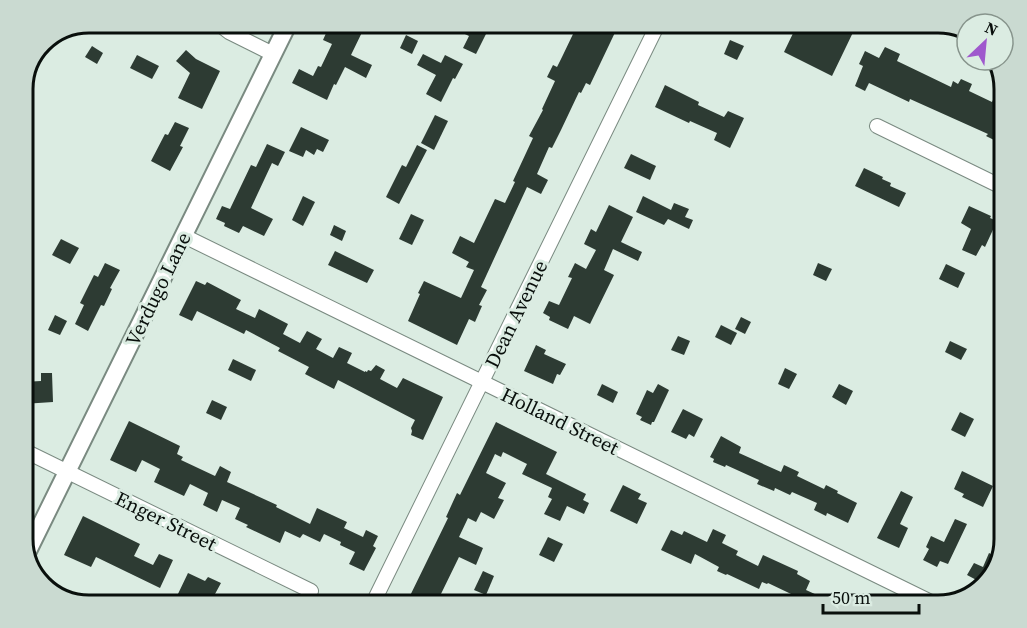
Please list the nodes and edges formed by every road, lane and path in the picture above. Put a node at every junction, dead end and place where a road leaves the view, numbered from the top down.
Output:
1 (231, 33) edge
2 (284, 33) edge
3 (654, 33) edge
4 (273, 54) junction
5 (877, 126) dead end
6 (994, 183) edge
7 (184, 236) junction
8 (482, 382) junction
9 (33, 455) edge
10 (67, 472) junction
11 (33, 541) edge
12 (311, 591) dead end
13 (377, 595) edge
14 (915, 595) edge

1 - 4 street
2 - 4 street, Verdugo Lane
3 - 8 street, Dean Avenue
4 - 7 street, Verdugo Lane
5 - 6 street
7 - 8 street, Holland Street
7 - 10 street, Verdugo Lane
8 - 13 street, Dean Avenue
8 - 14 street, Holland Street
9 - 10 street, Enger Street
10 - 11 street, Verdugo Lane
10 - 12 street, Enger Street

